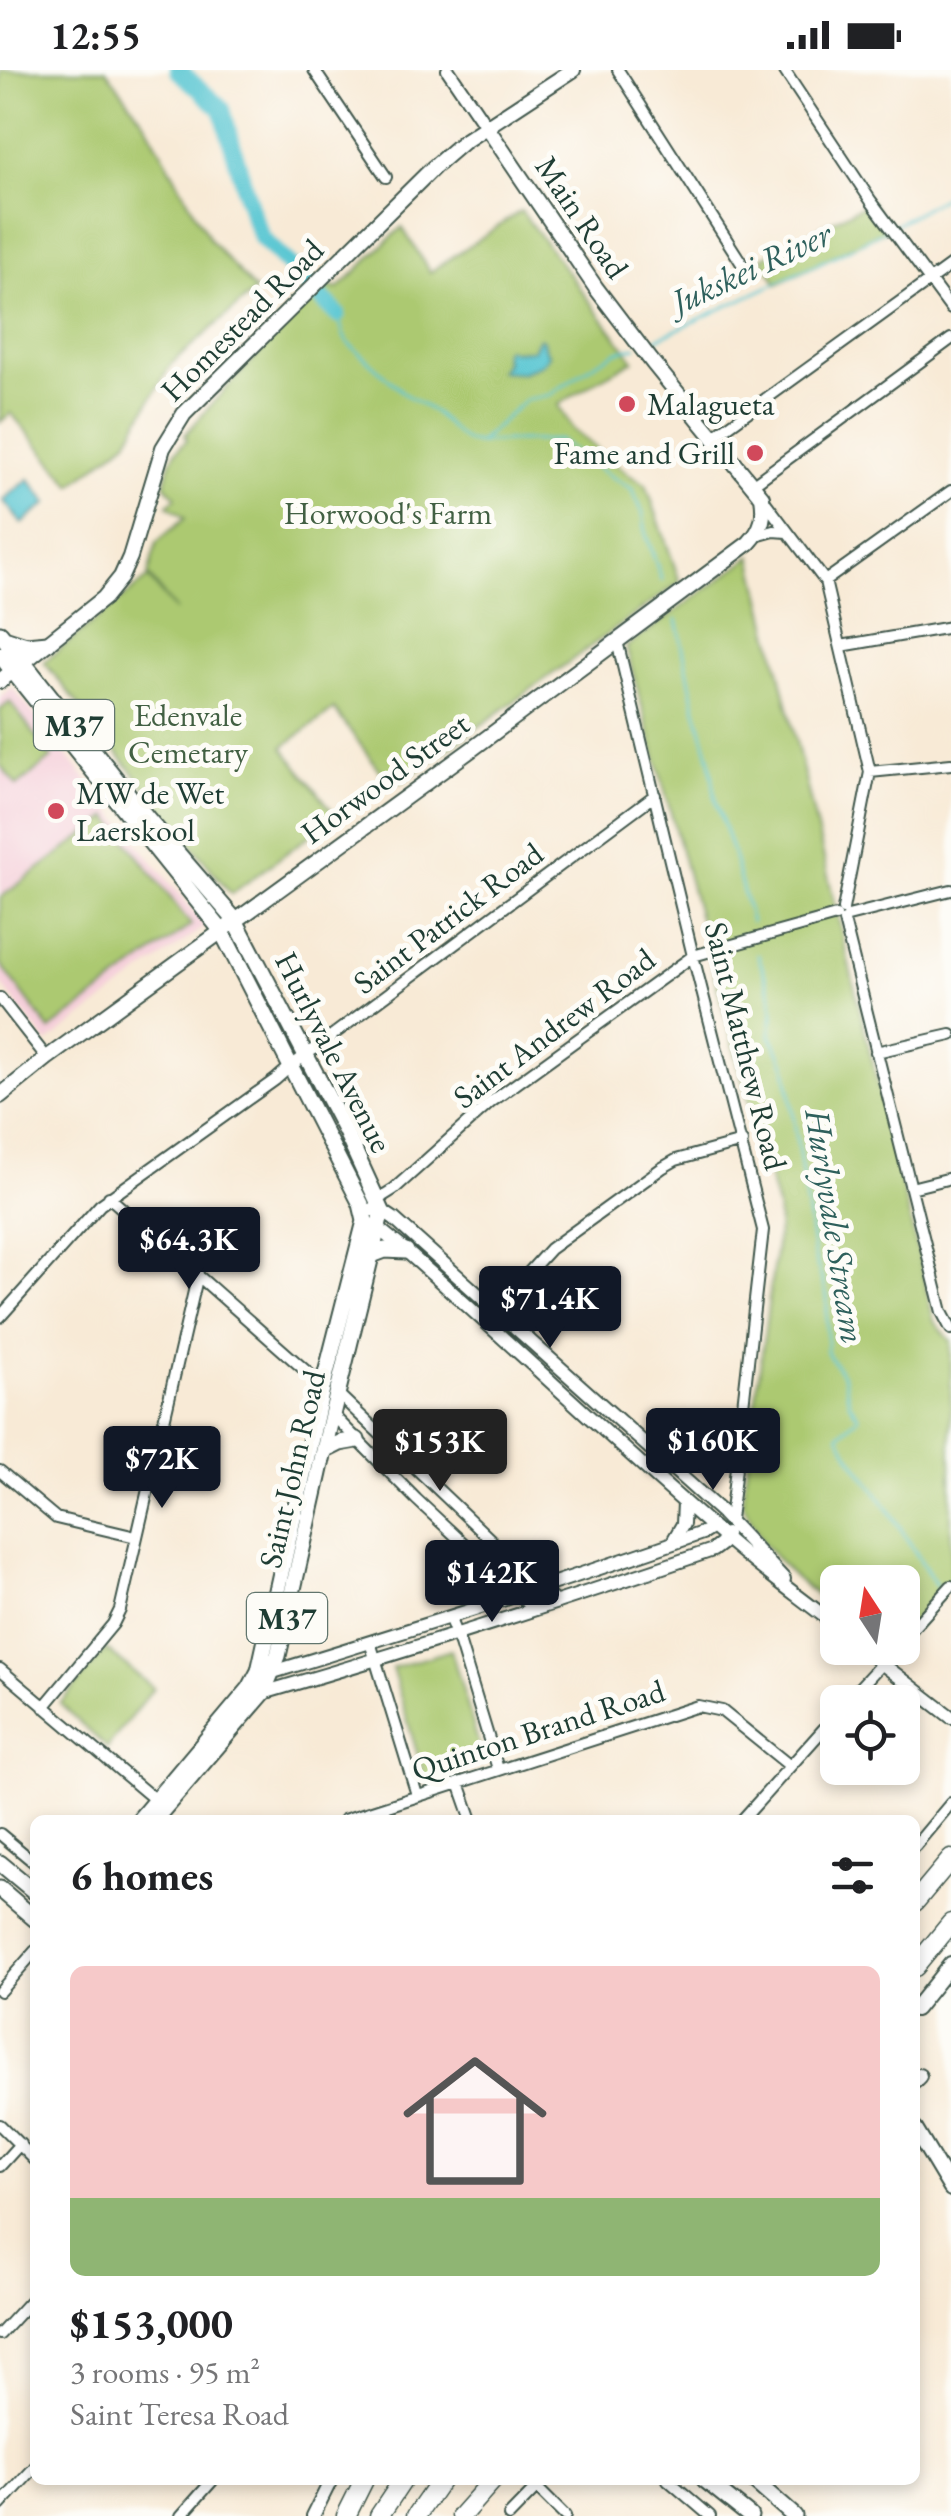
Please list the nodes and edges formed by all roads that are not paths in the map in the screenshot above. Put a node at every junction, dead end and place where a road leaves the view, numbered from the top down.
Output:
1 (314, 70) edge
2 (448, 70) edge
3 (573, 70) edge
4 (618, 70) edge
5 (784, 70) edge
6 (486, 126) junction
7 (504, 152) junction
8 (434, 167) junction
9 (386, 177) dead end
10 (951, 265) edge
11 (746, 270) dead end
12 (930, 280) junction
13 (951, 309) edge
14 (951, 339) edge
15 (713, 437) junction
16 (757, 491) junction
17 (951, 491) edge
18 (788, 532) junction
19 (756, 536) junction
20 (825, 581) junction
21 (951, 627) edge
22 (617, 641) junction
23 (1, 642) edge
24 (48, 642) junction
25 (841, 646) junction
26 (12, 671) edge
27 (951, 764) edge
28 (870, 772) junction
29 (655, 794) junction
30 (951, 890) edge
31 (843, 916) junction
32 (228, 925) junction
33 (693, 956) junction
34 (0, 998) edge
35 (951, 1036) edge
36 (876, 1052) junction
37 (47, 1058) junction
38 (298, 1061) junction
39 (0, 1096) edge
40 (742, 1142) junction
41 (951, 1178) edge
42 (348, 1179) junction
43 (911, 1188) junction
44 (109, 1197) junction
45 (380, 1205) junction
46 (363, 1209) junction
47 (372, 1228) junction
48 (406, 1251) junction
49 (364, 1254) junction
50 (198, 1274) junction
51 (490, 1315) junction
52 (0, 1317) edge
53 (951, 1329) edge
54 (327, 1388) junction
55 (332, 1415) junction
56 (357, 1440) junction
57 (324, 1451) junction
58 (0, 1471) edge
59 (431, 1483) junction
60 (416, 1499) junction
61 (684, 1503) junction
62 (725, 1516) junction
63 (712, 1527) junction
64 (136, 1537) junction
65 (724, 1538) junction
66 (672, 1543) junction
67 (713, 1550) junction
68 (738, 1550) junction
69 (951, 1586) edge
70 (541, 1588) junction
71 (791, 1590) junction
72 (518, 1594) junction
73 (557, 1603) junction
74 (535, 1610) junction
75 (820, 1613) edge
76 (449, 1617) junction
77 (920, 1620) edge
78 (456, 1635) junction
79 (370, 1642) junction
80 (376, 1660) junction
81 (881, 1665) edge
82 (883, 1665) edge
83 (0, 1670) edge
84 (266, 1671) junction
85 (862, 1685) edge
86 (256, 1691) junction
87 (44, 1707) junction
88 (951, 1717) edge
89 (820, 1732) edge
90 (790, 1766) junction
91 (498, 1769) junction
92 (459, 1783) junction
93 (417, 1795) junction
94 (951, 1803) edge
95 (158, 1809) edge
96 (359, 1815) edge
97 (470, 1815) edge
98 (746, 1815) edge
99 (0, 1834) edge
100 (920, 1840) edge
101 (951, 1851) edge
102 (30, 1860) edge
103 (951, 1860) edge
104 (0, 1864) edge
105 (920, 1884) edge
106 (30, 1888) edge
107 (0, 1889) edge
108 (920, 1896) edge
109 (951, 1909) edge
110 (30, 1915) edge
111 (951, 1923) edge
112 (920, 1943) edge
113 (30, 1957) edge
114 (920, 1961) edge
115 (951, 1964) edge
116 (0, 1992) edge
117 (920, 2003) edge
118 (0, 2125) edge
119 (920, 2138) edge
120 (20, 2144) junction
121 (920, 2151) edge
122 (30, 2155) edge
123 (0, 2166) edge
124 (941, 2174) junction
125 (951, 2188) edge
126 (30, 2301) edge
127 (0, 2334) edge
128 (30, 2472) edge
129 (208, 2485) edge
130 (328, 2485) edge
131 (362, 2485) edge
132 (400, 2485) edge
133 (438, 2485) edge
134 (488, 2485) edge
135 (539, 2485) edge
136 (541, 2485) edge
137 (674, 2485) edge
138 (711, 2485) edge
139 (759, 2485) edge
140 (0, 2505) edge
141 (180, 2516) edge
142 (313, 2516) edge
143 (346, 2516) edge
144 (380, 2516) edge
145 (416, 2516) edge
146 (460, 2516) edge
147 (509, 2516) edge
148 (565, 2516) edge
149 (710, 2516) edge
150 (750, 2516) edge
151 (794, 2516) edge

1 - 9 street
2 - 6 street, Main Road
3 - 6 main road, Homestead Road
4 - 11 street
5 - 12 street
6 - 7 main road, Main Road
6 - 8 main road, Homestead Road
7 - 8 main road
7 - 15 main road, Main Road
8 - 24 main road, Homestead Road
10 - 12 street
12 - 13 street
12 - 15 street
14 - 16 street
15 - 16 main road, Main Road
16 - 18 street
16 - 19 main road
17 - 20 street
18 - 19 street
18 - 20 street
19 - 22 main road, Horwood Street
20 - 25 street
21 - 25 street
22 - 29 street, Saint Matthew Road
22 - 32 main road, Horwood Street
23 - 24 main road
23 - 26 main road, M37
24 - 26 main road, Homestead Road
25 - 28 street
26 - 32 main road, M37
27 - 28 street
28 - 31 street
29 - 33 street, Saint Matthew Road
29 - 38 street, Saint Patrick Road
30 - 31 street, Saint Andrew Road
31 - 33 street, Saint Andrew Road
31 - 36 street
32 - 37 main road, Horwood Street
32 - 38 main road, Hurlyvale Avenue / M37
33 - 40 street, Saint Matthew Road
33 - 45 street, Saint Andrew Road
34 - 37 street
35 - 36 street
36 - 43 street
37 - 39 main road, Horwood Street
38 - 42 main road, Hurlyvale Avenue / M37
38 - 44 street, Saint Patrick Road
38 - 45 main road, Hurlyvale Avenue / M37
40 - 51 street
40 - 62 street, Saint Matthew Road
41 - 43 street
42 - 46 main road, Hurlyvale Avenue / M37
42 - 49 main road
43 - 53 street
44 - 50 street
44 - 52 street, Saint Patrick Road
45 - 46 street
45 - 47 main road, Saint John Road / M37
45 - 51 street, Hurlyvale Avenue
46 - 47 main road, Hurlyvale Avenue / M37
47 - 48 street, Hurlyvale Avenue
47 - 49 main road, Saint John Road / M37
48 - 49 main road
48 - 51 street, Hurlyvale Avenue
49 - 54 main road, Saint John Road / M37
50 - 54 street
50 - 64 street
51 - 61 street, Hurlyvale Avenue
51 - 62 street, Hurlyvale Avenue
54 - 55 main road, Saint John Road / M37
54 - 59 street
54 - 84 main road, Saint John Road / M37
55 - 56 street
55 - 57 main road, Saint John Road / M37
56 - 57 main road
56 - 60 street
57 - 84 main road, Saint John Road / M37
58 - 64 street
59 - 60 street
59 - 70 street
60 - 72 street
61 - 63 street, Hurlyvale Avenue
61 - 66 street
62 - 63 street, Saint Matthew Road
62 - 65 street, Saint Matthew Road
62 - 71 street, Hurlyvale Avenue
63 - 65 street, Hurlyvale Avenue
63 - 66 street
64 - 87 street
65 - 67 street
65 - 68 street, Hurlyvale Avenue
66 - 70 street
67 - 68 street
67 - 73 street
68 - 71 street, Hurlyvale Avenue
69 - 77 street
70 - 72 street
70 - 73 street
71 - 75 street, Hurlyvale Avenue
72 - 74 street
72 - 76 street
73 - 74 street
74 - 78 street
76 - 78 street
76 - 79 street
78 - 80 street
78 - 91 street
79 - 80 street
79 - 84 street
80 - 86 street
80 - 93 street
81 - 85 street
82 - 88 street
83 - 87 street
84 - 86 main road, Saint John Road / M37
86 - 95 main road, Saint John Road / M37
87 - 95 street
89 - 90 street
90 - 91 street, Quinton Brand Road
90 - 98 street
91 - 92 street, Quinton Brand Road
92 - 93 street, Quinton Brand Road
92 - 97 street
93 - 96 street, Quinton Brand Road
94 - 100 street
99 - 102 street
101 - 105 highway
103 - 108 highway
104 - 106 main road
107 - 110 main road
109 - 112 highway
111 - 114 highway
113 - 116 street
115 - 117 main road
118 - 120 street
119 - 124 main road
120 - 122 street
120 - 123 street
121 - 124 main road
124 - 125 main road
126 - 127 street
128 - 140 street
129 - 141 street
130 - 142 street
131 - 143 highway
132 - 144 highway
133 - 145 highway
134 - 146 highway
135 - 147 street
136 - 148 street
137 - 149 street
138 - 150 main road
139 - 151 main road

